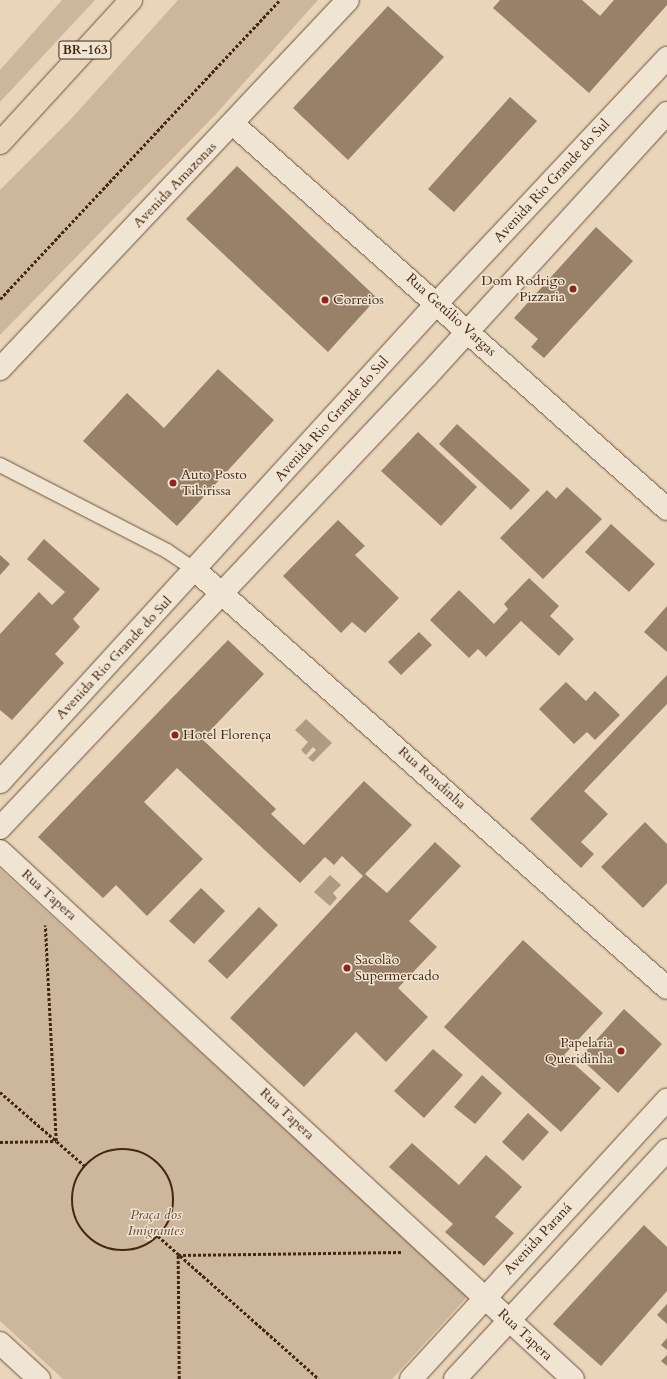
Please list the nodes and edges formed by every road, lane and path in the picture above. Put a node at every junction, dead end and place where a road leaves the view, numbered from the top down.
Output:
1 (132, 0) edge
2 (280, 0) edge
3 (348, 0) edge
4 (667, 58) edge
5 (39, 100) junction
6 (667, 113) edge
7 (233, 124) junction
8 (0, 133) edge
9 (0, 143) edge
10 (0, 299) edge
11 (438, 302) junction
12 (469, 330) junction
13 (0, 369) edge
14 (0, 465) edge
15 (667, 509) edge
16 (195, 570) junction
17 (224, 592) junction
18 (0, 782) edge
19 (0, 828) edge
20 (0, 851) edge
21 (41, 887) junction
22 (667, 988) edge
23 (0, 1092) edge
24 (667, 1100) edge
25 (56, 1141) junction
26 (0, 1142) edge
27 (667, 1150) edge
28 (85, 1166) junction
29 (158, 1236) junction
30 (434, 1252) junction
31 (178, 1255) junction
32 (484, 1298) junction
33 (510, 1320) junction
34 (0, 1343) edge
35 (39, 1379) edge
36 (179, 1379) edge
37 (318, 1379) edge
38 (410, 1379) edge
39 (455, 1379) edge
40 (573, 1379) edge

1 - 5 highway, BR-163
2 - 10 path
3 - 7 street, Avenida Amazonas
4 - 11 street, Avenida Rio Grande do Sul
5 - 8 highway
5 - 9 highway, BR-163
6 - 12 street
7 - 11 street, Rua Getúlio Vargas
7 - 13 street, Avenida Amazonas
11 - 12 street, Rua Getúlio Vargas
11 - 16 street, Avenida Rio Grande do Sul
12 - 15 street, Rua Getúlio Vargas
12 - 17 street
14 - 16 lane
16 - 17 street, Rua Rondinha
16 - 18 street, Avenida Rio Grande do Sul
17 - 19 street
17 - 22 street, Rua Rondinha
20 - 21 street, Rua Tapera
21 - 25 path
21 - 30 street, Rua Tapera
23 - 25 path
24 - 32 street, Avenida Paraná
25 - 26 path
25 - 28 path
27 - 33 street
28 - 29 path
28 - 29 path
29 - 31 path
30 - 31 path
30 - 32 street, Rua Tapera
31 - 36 path
31 - 37 path
32 - 33 street, Rua Tapera
32 - 38 street, Avenida Paraná
33 - 39 street
33 - 40 street, Rua Tapera
34 - 35 street

